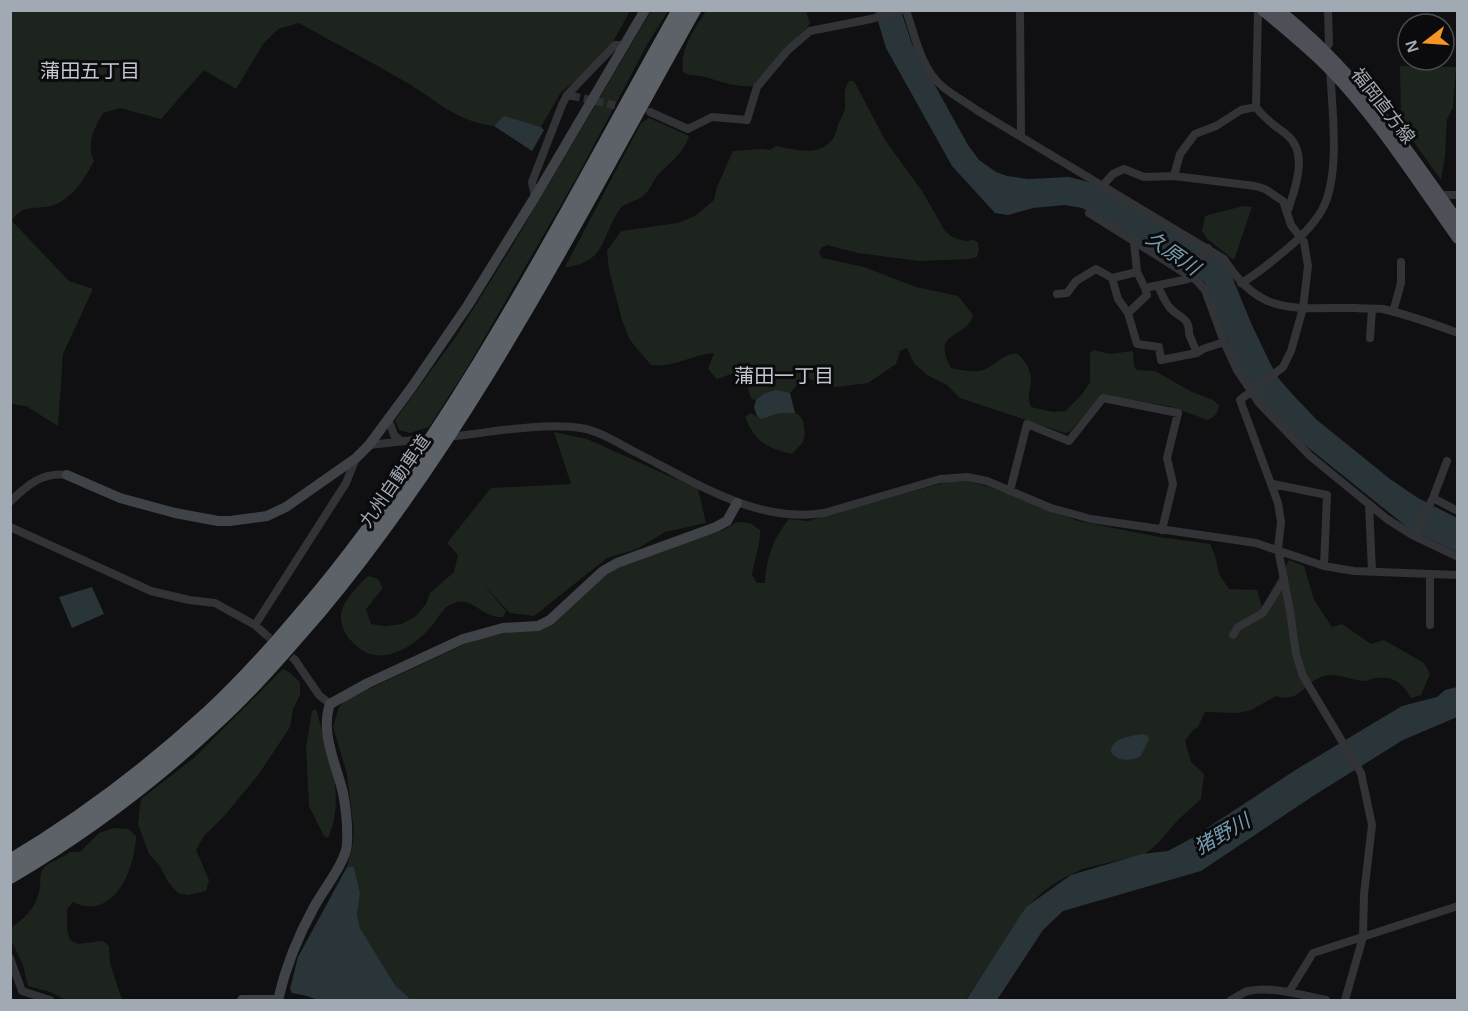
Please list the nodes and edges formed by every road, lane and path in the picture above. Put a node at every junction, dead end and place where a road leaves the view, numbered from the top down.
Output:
1 (645, 10) edge
2 (679, 10) edge
3 (694, 10) edge
4 (906, 10) edge
5 (1020, 10) edge
6 (1258, 10) edge
7 (1263, 10) edge
8 (1278, 10) edge
9 (1328, 10) edge
10 (901, 11) edge
11 (870, 15) edge
12 (625, 45) junction
13 (1324, 50) junction
14 (1330, 69) junction
15 (1256, 107) junction
16 (650, 112) dead end
17 (1022, 136) junction
18 (1174, 176) junction
19 (1103, 185) junction
20 (1439, 195) junction
21 (1458, 195) edge
22 (535, 197) junction
23 (1287, 210) junction
24 (1089, 213) dead end
25 (1458, 222) edge
26 (1301, 237) junction
27 (1458, 238) edge
28 (1134, 242) junction
29 (1208, 248) junction
30 (1401, 262) dead end
31 (1137, 272) junction
32 (1190, 275) junction
33 (1112, 278) junction
34 (1241, 284) junction
35 (1158, 286) junction
36 (1145, 288) junction
37 (1057, 294) dead end
38 (1303, 308) junction
39 (1372, 309) junction
40 (1393, 312) junction
41 (1128, 313) junction
42 (1458, 333) edge
43 (1370, 338) dead end
44 (1224, 342) junction
45 (1197, 353) junction
46 (1250, 392) junction
47 (388, 418) junction
48 (405, 441) junction
49 (369, 445) junction
50 (356, 458) junction
51 (1447, 461) dead end
52 (67, 475) joint
53 (1273, 484) junction
54 (1010, 491) junction
55 (1433, 498) junction
56 (10, 502) edge
57 (737, 503) junction
58 (1369, 504) junction
59 (1458, 511) edge
60 (10, 527) edge
61 (1162, 531) junction
62 (1414, 536) junction
63 (1278, 549) junction
64 (1458, 557) edge
65 (1324, 566) junction
66 (1372, 572) junction
67 (1430, 574) junction
68 (1458, 575) edge
69 (1284, 579) junction
70 (255, 625) junction
71 (1430, 625) dead end
72 (264, 633) tunnel mouth
73 (1233, 634) dead end
74 (295, 660) tunnel mouth
75 (330, 704) junction
76 (10, 861) edge
77 (10, 877) edge
78 (1458, 906) edge
79 (1363, 937) junction
80 (10, 958) edge
81 (1289, 992) junction
82 (50, 1000) edge
83 (242, 1000) edge
84 (278, 1000) edge
85 (1231, 1000) edge
86 (1326, 1000) edge
87 (1345, 1000) edge

1 - 12 street
2 - 76 highway, 九州自動車道
3 - 77 highway, 九州自動車道
4 - 17 street
5 - 17 street
6 - 15 street
7 - 14 main road, 福岡直方線
8 - 13 main road, 福岡直方線
9 - 13 street
10 - 11 street
11 - 16 street
12 - 22 street
12 - 22 street
13 - 20 main road, 福岡直方線
14 - 26 street
14 - 27 main road, 福岡直方線
15 - 18 street
15 - 23 street
17 - 19 street
18 - 19 street
18 - 23 street
19 - 29 street
20 - 21 street
20 - 25 main road, 福岡直方線
22 - 47 street
23 - 26 street
24 - 28 street
26 - 34 street
26 - 38 street
28 - 31 street
28 - 32 street
29 - 32 street
29 - 34 street
30 - 40 street
31 - 33 street
31 - 36 street
32 - 35 street
32 - 44 street
33 - 37 street
33 - 41 street
34 - 38 street
35 - 36 street
35 - 45 street
36 - 41 street
38 - 39 street
38 - 46 street
39 - 40 street
39 - 43 street
40 - 42 street
41 - 45 street
44 - 45 street
44 - 46 street
46 - 53 street
46 - 58 street
47 - 48 street
47 - 49 street
48 - 49 street
48 - 57 street
49 - 50 street
50 - 52 street
50 - 70 street
51 - 55 street
52 - 56 street
53 - 63 street
53 - 65 street
54 - 57 street
54 - 61 street
54 - 61 street
55 - 59 street
55 - 62 street
57 - 75 street
58 - 62 street
58 - 66 street
60 - 70 street
61 - 63 street
62 - 64 street
63 - 65 street
63 - 69 street
65 - 66 street
66 - 67 street
67 - 68 street
67 - 71 street
69 - 73 street
69 - 79 street
70 - 72 street
74 - 75 street
75 - 84 street
78 - 79 street
79 - 81 street
79 - 87 street
80 - 82 street
81 - 85 street
81 - 86 street
83 - 84 street

